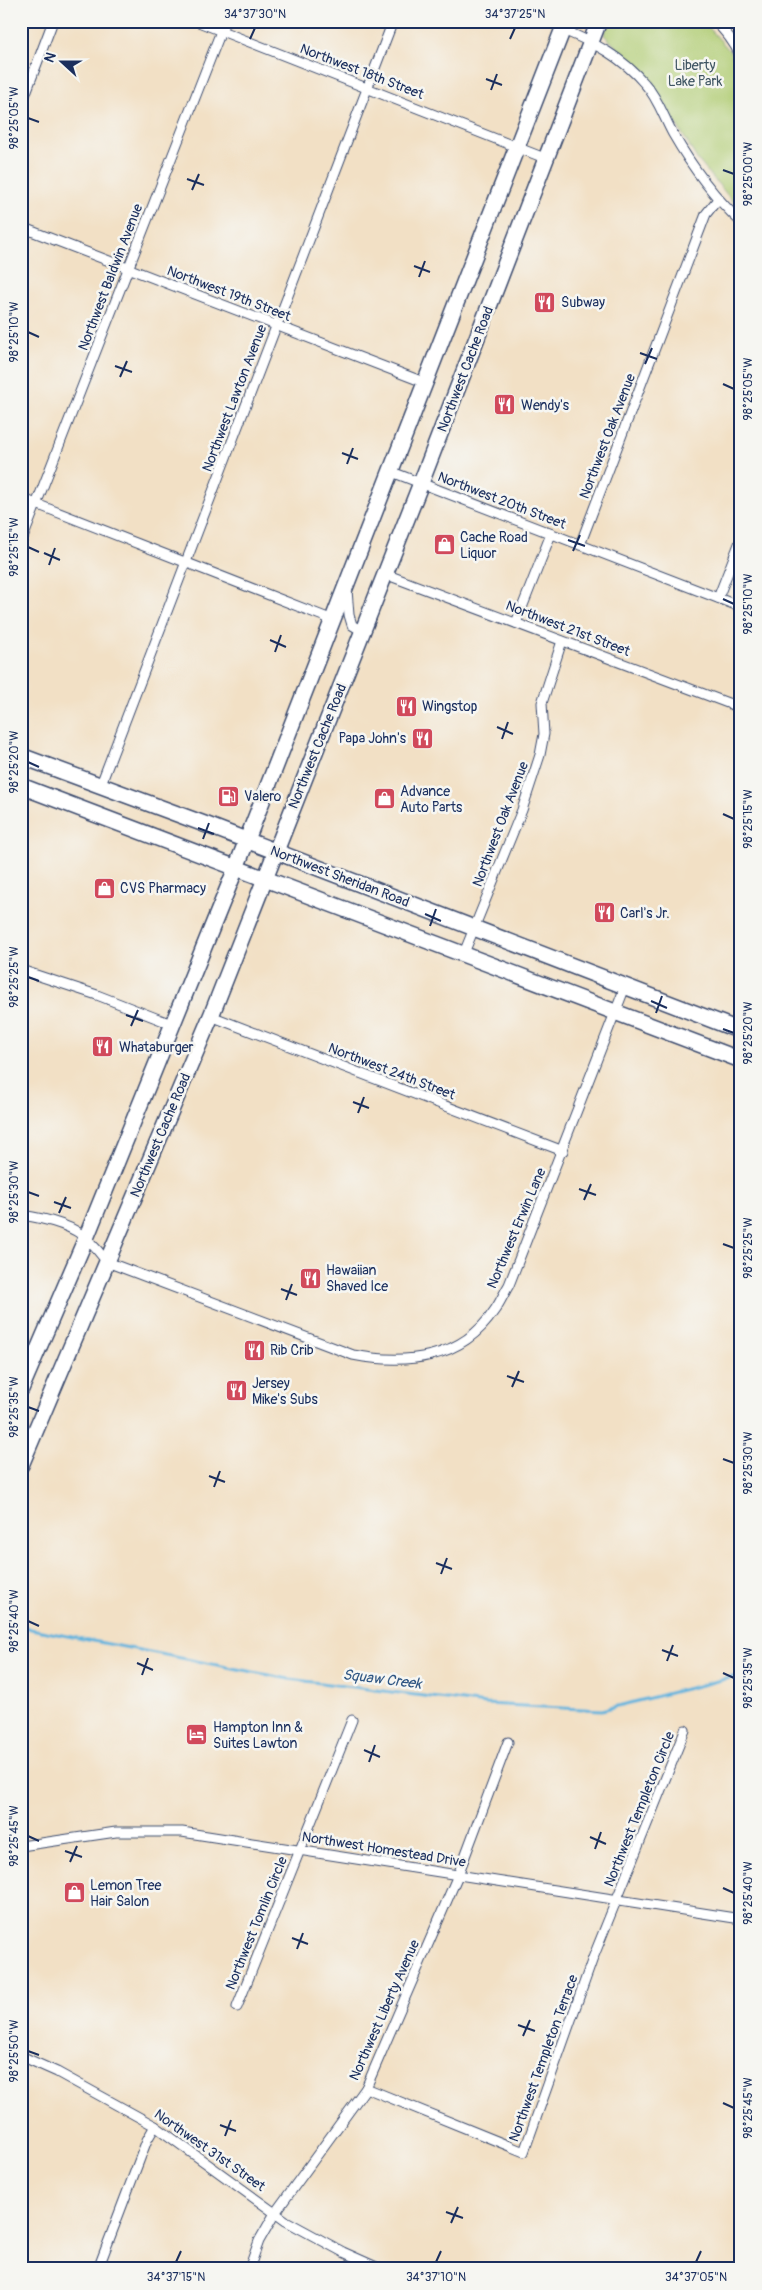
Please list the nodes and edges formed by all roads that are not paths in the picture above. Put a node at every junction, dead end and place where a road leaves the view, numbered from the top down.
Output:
1 (53, 21) edge
2 (196, 21) edge
3 (225, 21) edge
4 (393, 21) edge
5 (599, 21) edge
6 (714, 21) edge
7 (565, 26) edge
8 (221, 31) junction
9 (592, 41) junction
10 (738, 41) edge
11 (741, 57) edge
12 (367, 88) junction
13 (21, 106) edge
14 (518, 147) junction
15 (547, 158) junction
16 (718, 199) junction
17 (741, 222) edge
18 (21, 227) edge
19 (128, 269) junction
20 (275, 326) junction
21 (426, 383) junction
22 (392, 472) junction
23 (421, 483) junction
24 (21, 498) edge
25 (36, 504) junction
26 (551, 534) junction
27 (741, 539) edge
28 (21, 543) edge
29 (580, 545) junction
30 (187, 562) junction
31 (385, 574) junction
32 (346, 587) junction
33 (718, 598) junction
34 (741, 607) edge
35 (333, 620) junction
36 (516, 623) junction
37 (362, 631) junction
38 (562, 641) junction
39 (741, 708) edge
40 (21, 756) edge
41 (101, 784) junction
42 (21, 786) edge
43 (247, 840) junction
44 (276, 852) junction
45 (236, 868) junction
46 (265, 879) junction
47 (474, 928) junction
48 (464, 953) junction
49 (21, 970) edge
50 (626, 987) junction
51 (616, 1011) junction
52 (211, 1016) junction
53 (174, 1025) junction
54 (741, 1031) edge
55 (741, 1060) edge
56 (563, 1151) junction
57 (21, 1215) edge
58 (86, 1238) junction
59 (107, 1262) junction
60 (21, 1389) edge
61 (27, 1434) edge
62 (21, 1465) edge
63 (352, 1720) dead end
64 (685, 1730) dead end
65 (508, 1742) dead end
66 (21, 1846) edge
67 (300, 1850) junction
68 (458, 1875) junction
69 (618, 1898) junction
70 (741, 1919) edge
71 (237, 2007) dead end
72 (21, 2056) edge
73 (366, 2088) junction
74 (155, 2126) junction
75 (275, 2213) junction
76 (98, 2269) edge
77 (248, 2269) edge
78 (381, 2269) edge

1 - 13 street
2 - 8 street, Northwest 18th Street
3 - 8 street, Northwest Baldwin Avenue
4 - 12 street, Northwest Lawton Avenue
5 - 9 main road, Northwest Cache Road
6 - 10 street
7 - 9 street
7 - 14 main road, Northwest Cache Road
8 - 12 street, Northwest 18th Street
8 - 19 street, Northwest Baldwin Avenue
9 - 15 main road, Northwest Cache Road
9 - 16 street
10 - 11 street
12 - 14 street, Northwest 18th Street
12 - 20 street, Northwest Lawton Avenue
14 - 15 street, Northwest 18th Street
14 - 21 main road, Northwest Cache Road
15 - 23 main road, Northwest Cache Road
16 - 17 street
16 - 29 street, Northwest Oak Avenue
18 - 19 street, Northwest 19th Street
19 - 20 street, Northwest 19th Street
19 - 25 street, Northwest Baldwin Avenue
20 - 21 street, Northwest 19th Street
20 - 30 street, Northwest Lawton Avenue
21 - 22 main road, Northwest Cache Road
22 - 23 street, Northwest 20th Street
22 - 32 main road, Northwest Cache Road
23 - 26 street, Northwest 20th Street
23 - 31 main road, Northwest Cache Road
24 - 25 street
25 - 28 street, Northwest Baldwin Avenue
25 - 30 street
26 - 29 street, Northwest 20th Street
26 - 36 street
27 - 33 street
29 - 33 street, Northwest 20th Street
30 - 35 street
30 - 41 street, Northwest Lawton Avenue
31 - 36 street, Northwest 21st Street
31 - 37 main road, Northwest Cache Road
32 - 35 main road, Northwest Cache Road
32 - 37 street
33 - 34 street, Northwest 20th Street
35 - 43 main road, Northwest Cache Road
36 - 38 street, Northwest 21st Street
37 - 44 main road, Northwest Cache Road
38 - 39 street, Northwest 21st Street
38 - 47 street, Northwest Oak Avenue
40 - 41 main road, Northwest Sheridan Road
41 - 43 main road, Northwest Sheridan Road
42 - 45 main road, Northwest Sheridan Road
43 - 44 main road, Northwest Sheridan Road
43 - 45 main road, Northwest Cache Road
44 - 46 main road, Northwest Cache Road
44 - 47 main road, Northwest Sheridan Road
45 - 46 main road, Northwest Sheridan Road
45 - 53 main road, Northwest Cache Road
46 - 48 main road, Northwest Sheridan Road
46 - 52 main road, Northwest Cache Road
47 - 48 street, Northwest Oak Avenue
47 - 50 main road, Northwest Sheridan Road
48 - 51 main road, Northwest Sheridan Road
49 - 53 street
50 - 51 street, Northwest Erwin Lane
50 - 54 main road, Northwest Sheridan Road
51 - 55 main road, Northwest Sheridan Road
51 - 56 street, Northwest Erwin Lane
52 - 56 street, Northwest 24th Street
52 - 59 main road, Northwest Cache Road
53 - 58 main road, Northwest Cache Road
56 - 59 street, Northwest Erwin Lane
57 - 58 street
58 - 59 street
58 - 60 main road, Northwest Cache Road
59 - 61 main road, Northwest Cache Road
61 - 62 main road, Northwest Cache Road
63 - 67 street, Northwest Tomlin Circle
64 - 69 street, Northwest Templeton Circle
65 - 68 street, Northwest Liberty Avenue
66 - 67 street, Northwest Homestead Drive
67 - 68 street, Northwest Homestead Drive
67 - 71 street, Northwest Tomlin Circle
68 - 69 street, Northwest Homestead Drive
68 - 73 street, Northwest Liberty Avenue
69 - 70 street, Northwest Homestead Drive
69 - 73 street, Northwest Templeton Terrace
72 - 74 street, Northwest 31st Street
73 - 75 street, Northwest Liberty Avenue
74 - 75 street, Northwest 31st Street
74 - 76 street
75 - 77 street, Northwest Liberty Avenue
75 - 78 street, Northwest 31st Street

